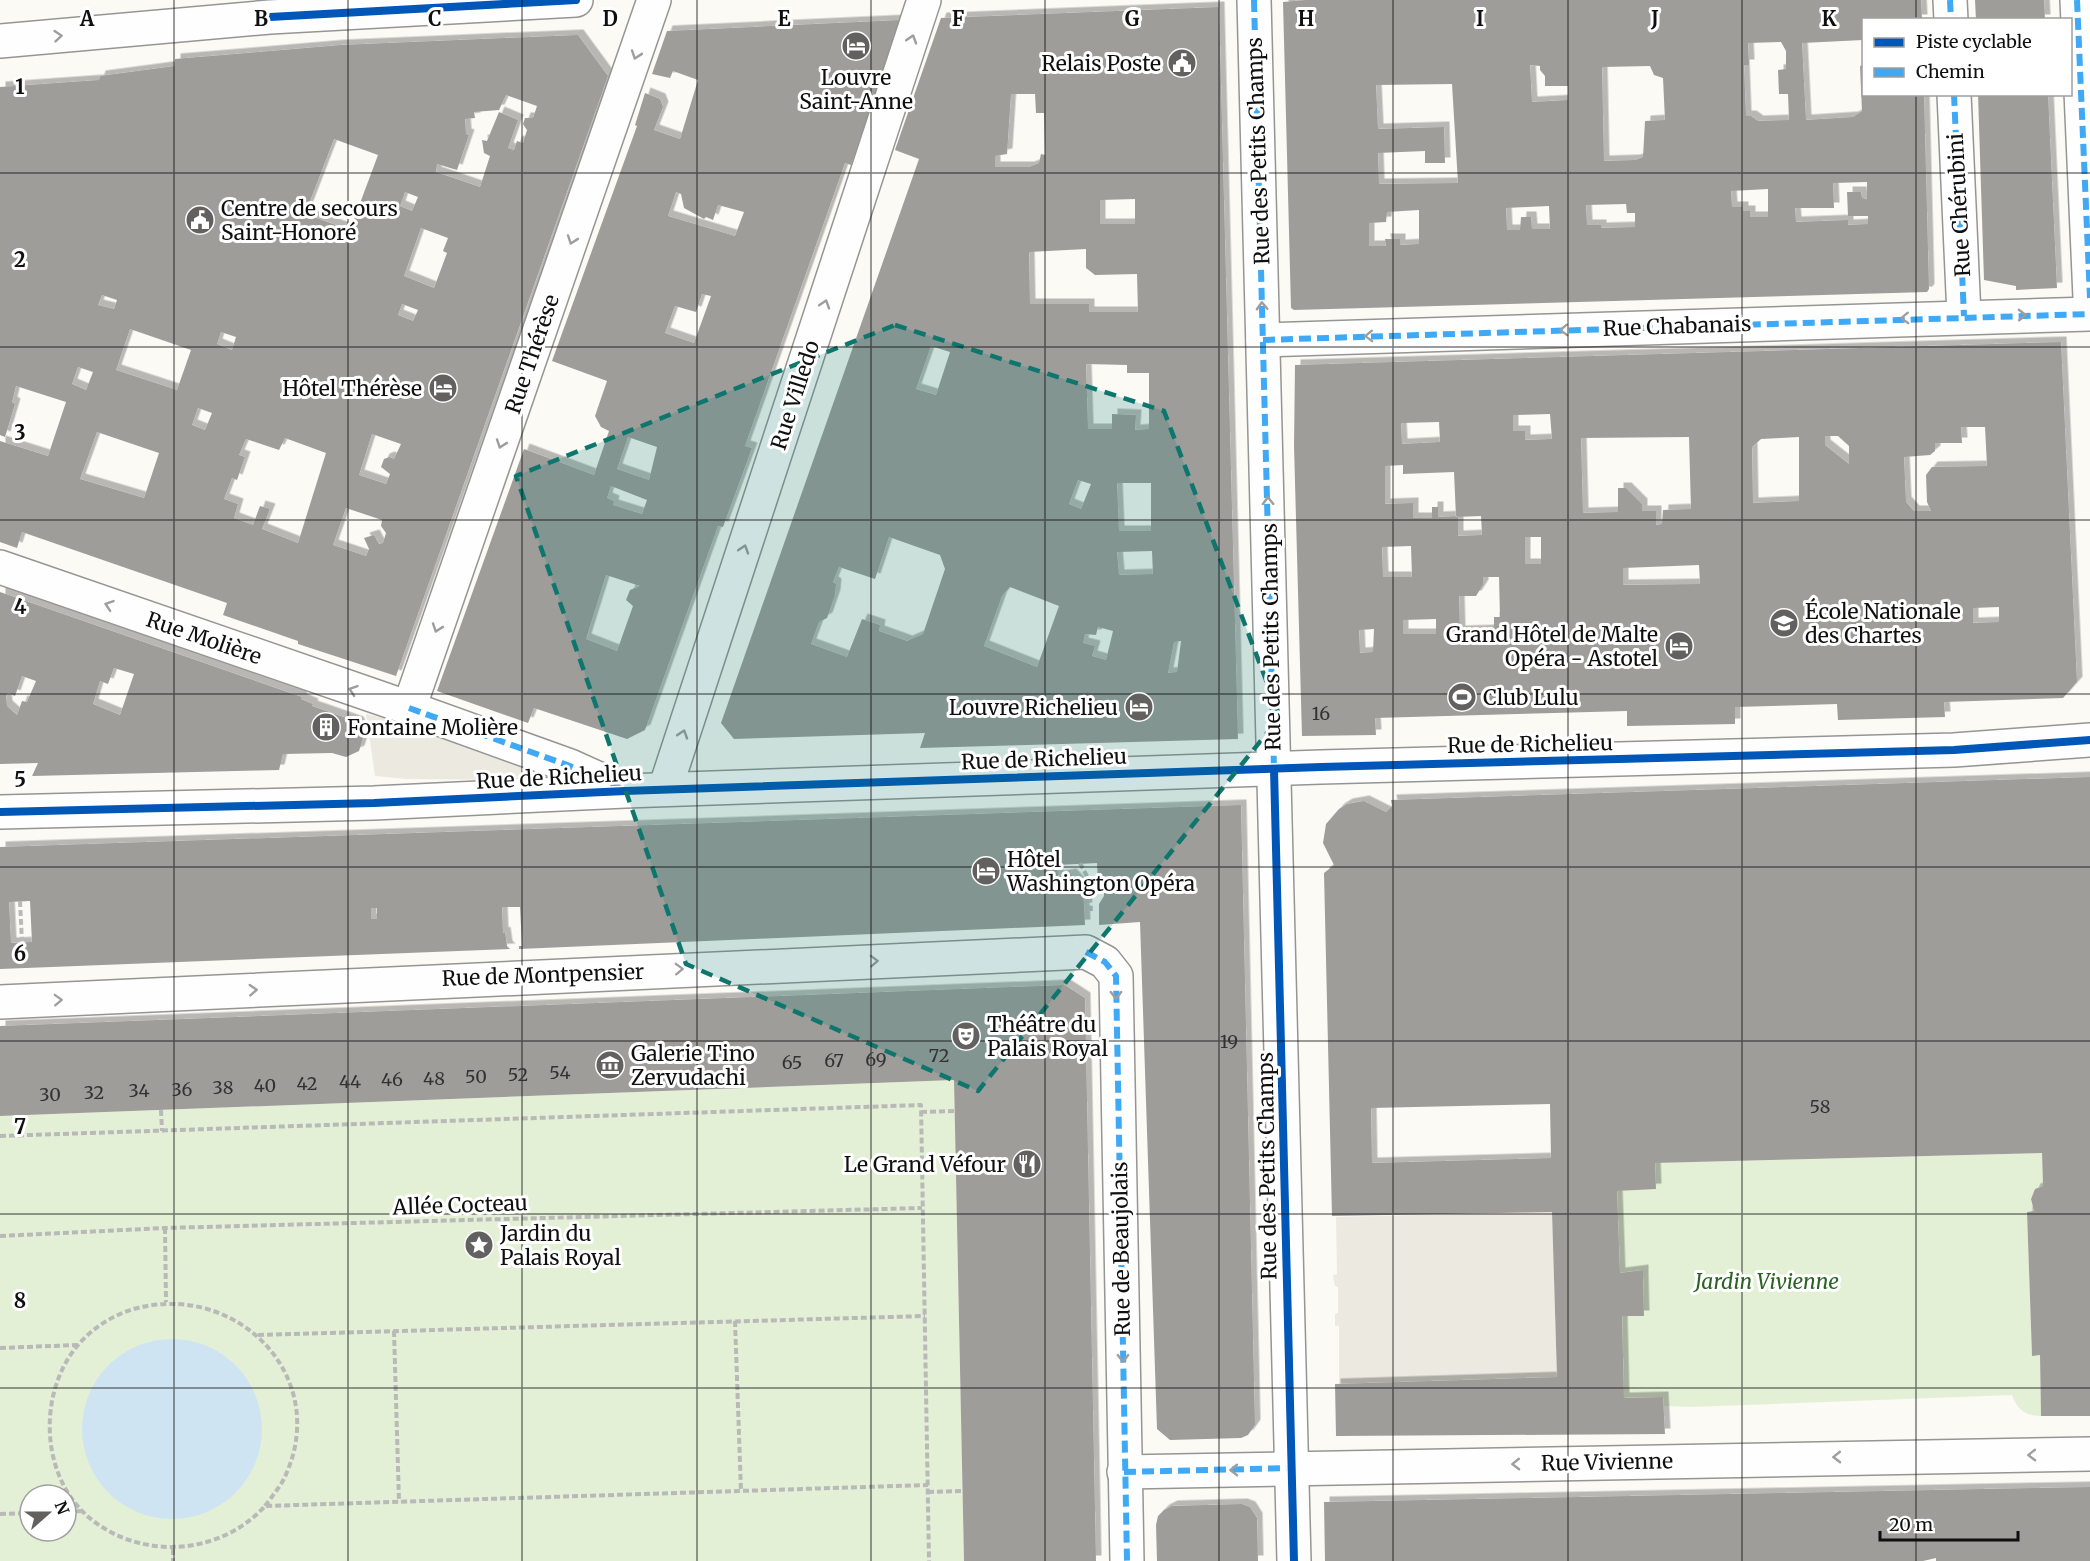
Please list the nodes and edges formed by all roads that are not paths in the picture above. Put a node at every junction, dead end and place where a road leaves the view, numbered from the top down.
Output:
1 (576, 0) edge
2 (654, 0) edge
3 (924, 0) edge
4 (1254, 0) edge
5 (1950, 0) edge
6 (2077, 0) edge
7 (1951, 18) edge
8 (0, 41) edge
9 (1954, 96) edge
10 (2090, 298) edge
11 (2090, 314) edge
12 (1964, 316) junction
13 (1263, 340) junction
14 (0, 567) edge
15 (409, 708) junction
16 (2090, 740) edge
17 (1274, 769) junction
18 (665, 789) junction
19 (625, 791) junction
20 (0, 812) edge
21 (1086, 952) joint
22 (0, 1002) edge
23 (2090, 1454) edge
24 (1293, 1468) junction
25 (1124, 1472) junction
26 (1126, 1561) edge
27 (1294, 1561) edge

8 -> 1 street
2 -> 15 street, Rue Thérèse
18 -> 3 street, Rue Villedo
13 -> 4 street, Rue des Petits Champs
5 - 7 street
6 - 10 street
9 - 12 street, Rue Chérubini
12 -> 11 street, Rue Chabanais
12 -> 13 street, Rue Chabanais
17 -> 13 street, Rue des Petits Champs
15 -> 14 street, Rue Molière
15 - 19 street, Rue Molière
16 - 17 street, Rue de Richelieu
17 - 18 street, Rue de Richelieu
17 - 24 street, Rue des Petits Champs
18 - 19 street, Rue de Richelieu
19 - 20 street, Rue de Richelieu
22 -> 21 street, Rue de Montpensier
21 -> 25 street, Rue de Beaujolais
23 -> 24 street, Rue Vivienne
24 -> 25 street, Rue Vivienne
24 - 27 street, Rue des Petits Champs
25 - 26 street, Rue de Beaujolais

